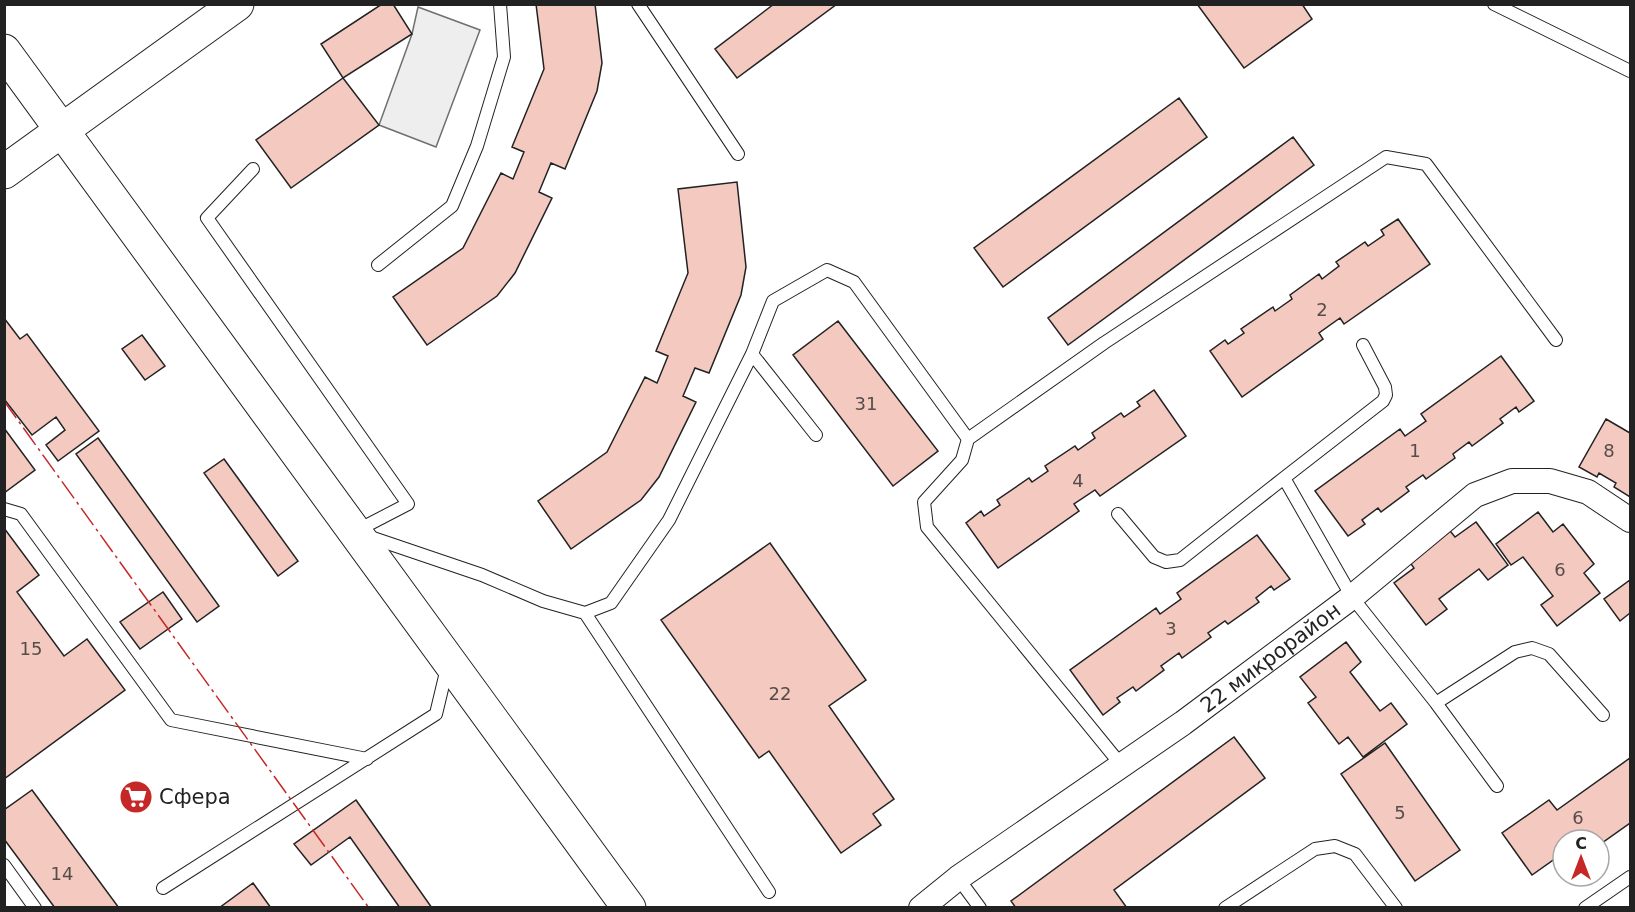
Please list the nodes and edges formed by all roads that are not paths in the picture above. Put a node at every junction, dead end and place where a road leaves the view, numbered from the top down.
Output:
1 (237, 4) edge
2 (500, 4) edge
3 (638, 4) edge
4 (1494, 4) edge
5 (4, 51) edge
6 (1630, 71) edge
7 (61, 130) junction
8 (738, 154) dead end
9 (253, 169) dead end
10 (4, 172) edge
11 (378, 264) dead end
12 (1556, 340) dead end
13 (1363, 345) dead end
14 (752, 354) junction
15 (816, 435) dead end
16 (968, 439) junction
17 (1284, 478) junction
18 (4, 509) edge
19 (1118, 514) dead end
20 (1630, 520) edge
21 (355, 532) junction
22 (1352, 597) junction
23 (585, 614) junction
24 (449, 661) junction
25 (1436, 703) junction
26 (1603, 715) dead end
27 (367, 759) junction
28 (1122, 765) junction
29 (1497, 786) dead end
30 (4, 865) edge
31 (1630, 877) edge
32 (958, 878) junction
33 (163, 888) dead end
34 (769, 892) dead end
35 (35, 908) edge
36 (629, 908) edge
37 (921, 908) edge
38 (980, 908) edge
39 (1225, 908) edge
40 (1396, 908) edge
41 (1585, 908) edge

1 - 7 main road
2 - 11 lane
3 - 8 lane
4 - 6 lane
5 - 7 main road
7 - 10 main road
7 - 21 main road
9 - 21 lane
12 - 16 lane
13 - 17 lane
14 - 15 lane
14 - 16 lane
14 - 23 lane
16 - 28 lane
17 - 19 lane
17 - 22 lane
18 - 27 lane
20 - 22 street, 22 микрорайон
21 - 23 lane
21 - 24 main road
22 - 25 lane
22 - 28 street, 22 микрорайон
23 - 34 lane
24 - 27 lane
24 - 36 main road
25 - 26 lane
25 - 29 lane
27 - 33 lane
28 - 32 street, 22 микрорайон
30 - 35 lane
31 - 41 lane
32 - 37 street, 22 микрорайон
32 - 38 lane
39 - 40 lane

